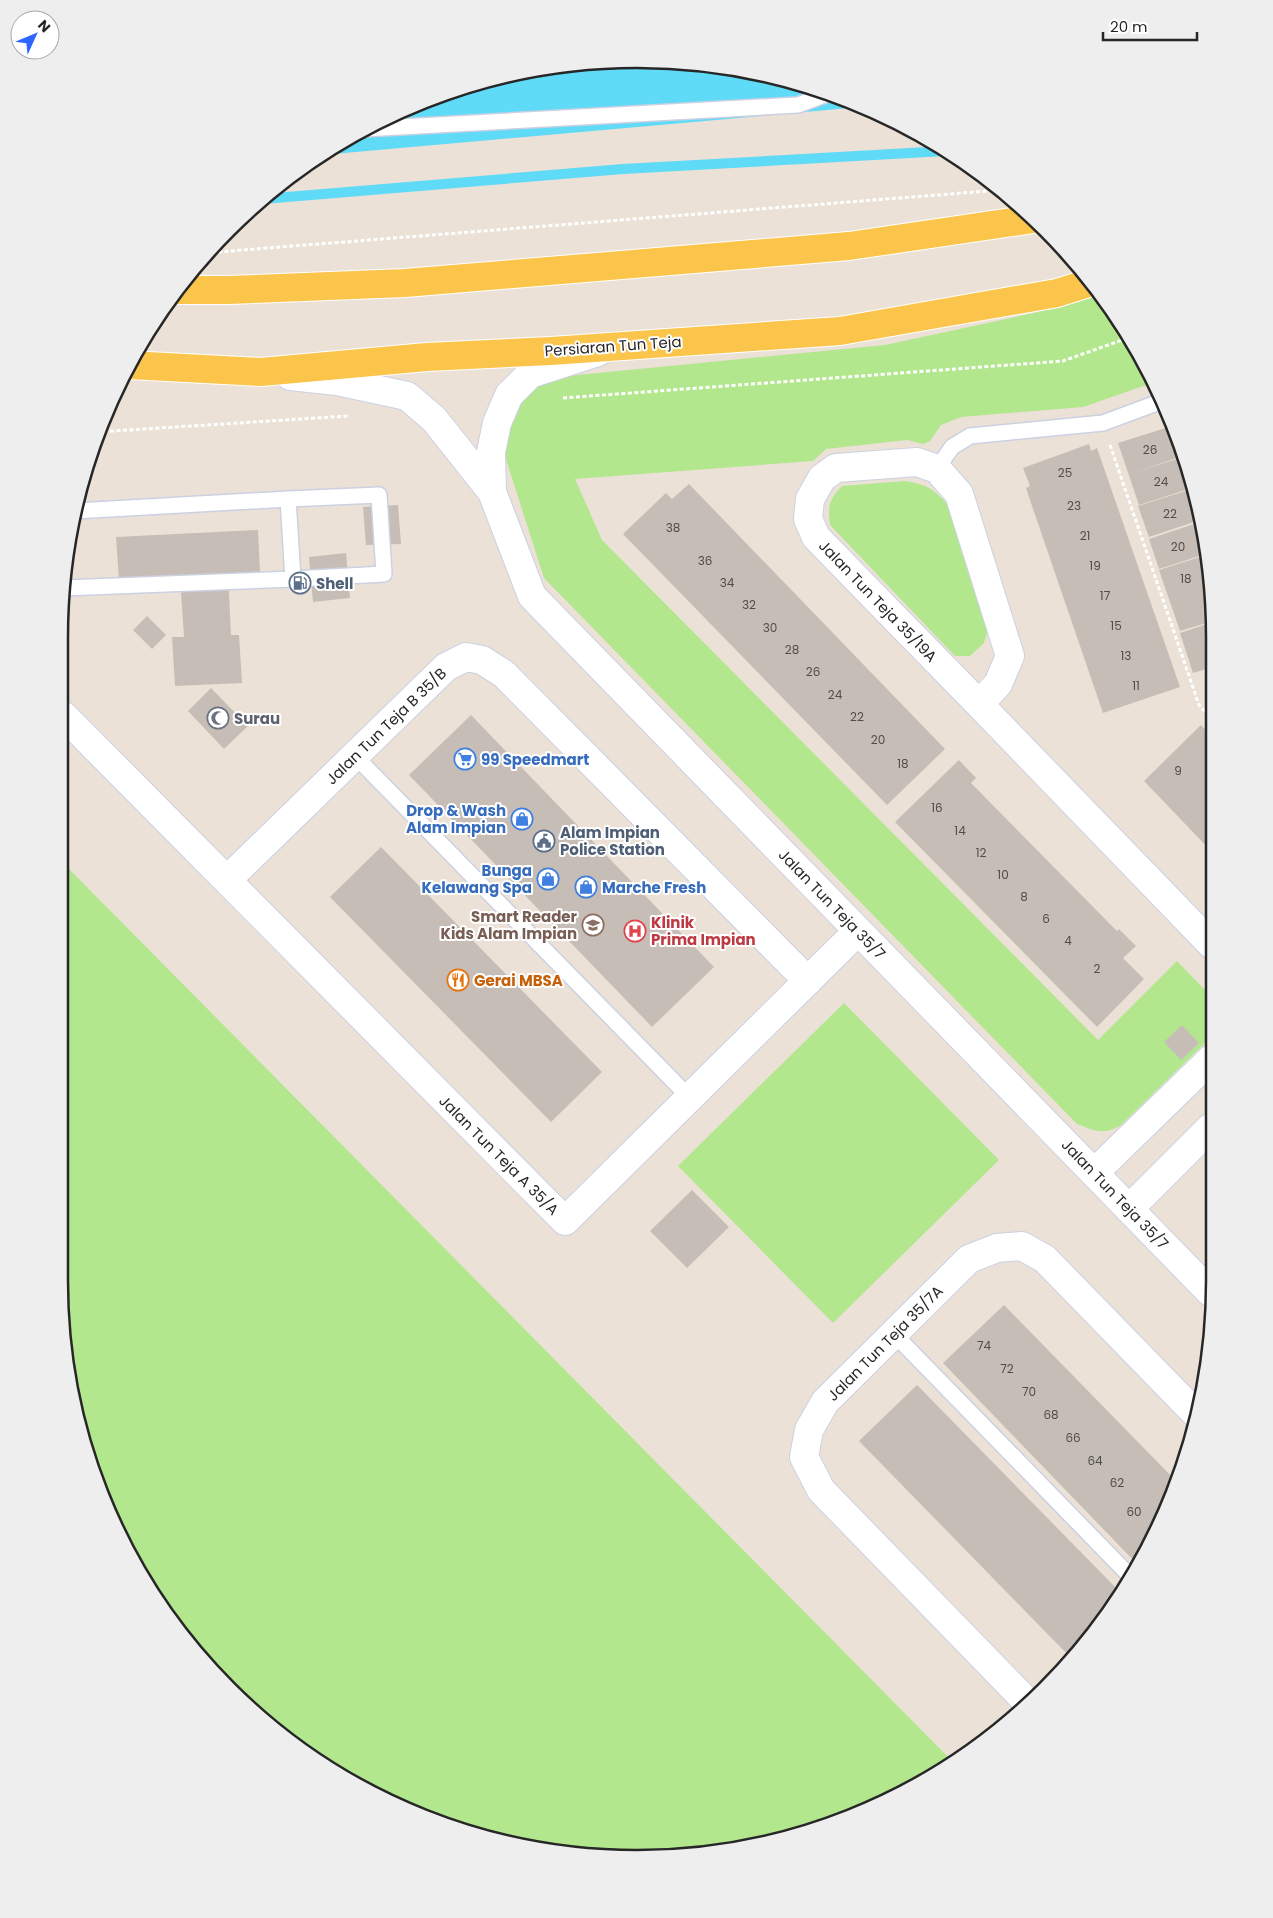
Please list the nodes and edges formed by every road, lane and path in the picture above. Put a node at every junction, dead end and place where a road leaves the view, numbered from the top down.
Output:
1 (818, 98) edge
2 (381, 128) edge
3 (990, 191) edge
4 (1024, 220) edge
5 (217, 252) edge
6 (1084, 285) edge
7 (185, 290) edge
8 (1122, 340) edge
9 (616, 346) junction
10 (137, 365) edge
11 (261, 372) junction
12 (563, 398) dead end
13 (1155, 404) edge
14 (355, 416) dead end
15 (1103, 423) junction
16 (106, 431) edge
17 (937, 468) junction
18 (492, 492) junction
19 (288, 499) junction
20 (82, 511) edge
21 (293, 579) junction
22 (70, 588) edge
23 (979, 704) junction
24 (1206, 713) edge
25 (68, 720) edge
26 (355, 756) junction
27 (227, 880) junction
28 (858, 931) junction
29 (1206, 939) edge
30 (808, 981) junction
31 (1206, 1064) edge
32 (690, 1098) junction
33 (1206, 1132) edge
34 (1094, 1173) junction
35 (1129, 1209) junction
36 (1206, 1288) edge
37 (894, 1334) junction
38 (1191, 1409) edge
39 (1126, 1572) edge
40 (1024, 1698) edge

1 - 2 lane
3 - 5 path
4 - 7 main road
6 - 9 main road, Persiaran Tun Teja
8 - 12 path
9 - 11 main road, Persiaran Tun Teja
9 - 18 street
10 - 11 main road, Persiaran Tun Teja
11 - 18 street
13 - 15 lane
14 - 16 path
15 - 17 lane
15 - 24 path
17 - 23 street
17 - 23 street, Jalan Tun Teja 35/19A
18 - 28 street, Jalan Tun Teja 35/7
19 - 20 lane
19 - 21 lane
19 - 21 lane
21 - 22 lane
23 - 29 street, Jalan Tun Teja 35/19A
25 - 27 street
26 - 27 street, Jalan Tun Teja B 35/B
26 - 30 street, Jalan Tun Teja B 35/B
26 - 32 lane
27 - 32 street, Jalan Tun Teja A 35/A
28 - 30 street, Jalan Tun Teja A 35/A
28 - 34 street, Jalan Tun Teja 35/7
30 - 32 street, Jalan Tun Teja A 35/A
31 - 34 street
33 - 35 street
34 - 35 street, Jalan Tun Teja 35/7
35 - 36 street, Jalan Tun Teja 35/7
37 - 38 street, Jalan Tun Teja 35/7A
37 - 39 lane
37 - 40 street, Jalan Tun Teja 35/7A

